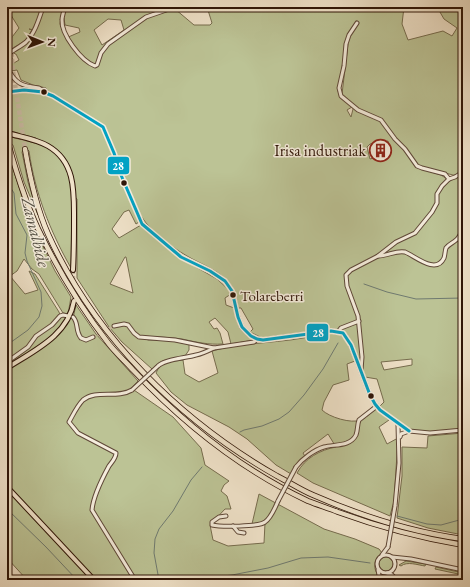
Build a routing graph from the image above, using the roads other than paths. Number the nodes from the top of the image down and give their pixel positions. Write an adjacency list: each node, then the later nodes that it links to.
1 (44, 7): 5 (street)
2 (65, 7): 3 (street)
3 (175, 7)
4 (357, 23): 13 (street)
5 (7, 55)
6 (7, 67): 8 (street)
7 (7, 92): 8 (street)
8 (43, 92): 24 (street)
9 (7, 133): 16 (main road)
10 (8, 143): 40 (highway)
11 (25, 149): 39 (highway)
12 (463, 172): 13 (street)
13 (449, 179): 15 (street)
14 (463, 229): 15 (street)
15 (378, 256): 20 (street)
16 (73, 270)
17 (74, 301): 27 (main road)
18 (68, 316): 26 (street)
19 (73, 317): 23 (street)
20 (359, 321): 22 (street); 28 (street)
21 (114, 326): 25 (street)
22 (338, 332): 24 (street); 28 (street)
23 (93, 337)
24 (257, 339): 25 (street)
25 (214, 348): 51 (street, bridge)
26 (7, 362)
27 (7, 368)
28 (361, 371): 29 (street)
29 (377, 406): 30 (street); 37 (street, bridge)
30 (399, 424): 32 (street); 33 (street); 34 (street)
31 (463, 430): 32 (street)
32 (409, 431): 33 (street)
33 (401, 434): 34 (street)
34 (399, 438): 41 (street, bridge)
35 (7, 487): 50 (main road)
36 (226, 516): 37 (street)
37 (233, 526): 38 (street)
38 (244, 533)
39 (463, 539)
40 (463, 545)
41 (388, 547): 42 (street); 43 (street)
42 (382, 556): 43 (street); 46 (street)
43 (392, 557): 44 (street); 45 (street)
44 (405, 559): 45 (street); 47 (street)
45 (394, 568): 48 (street); 49 (street)
46 (378, 569): 48 (street); 52 (street)
47 (463, 570)
48 (387, 574): 49 (street); 52 (street)
49 (397, 579)
50 (94, 580)
51 (135, 580)
52 (380, 580)

